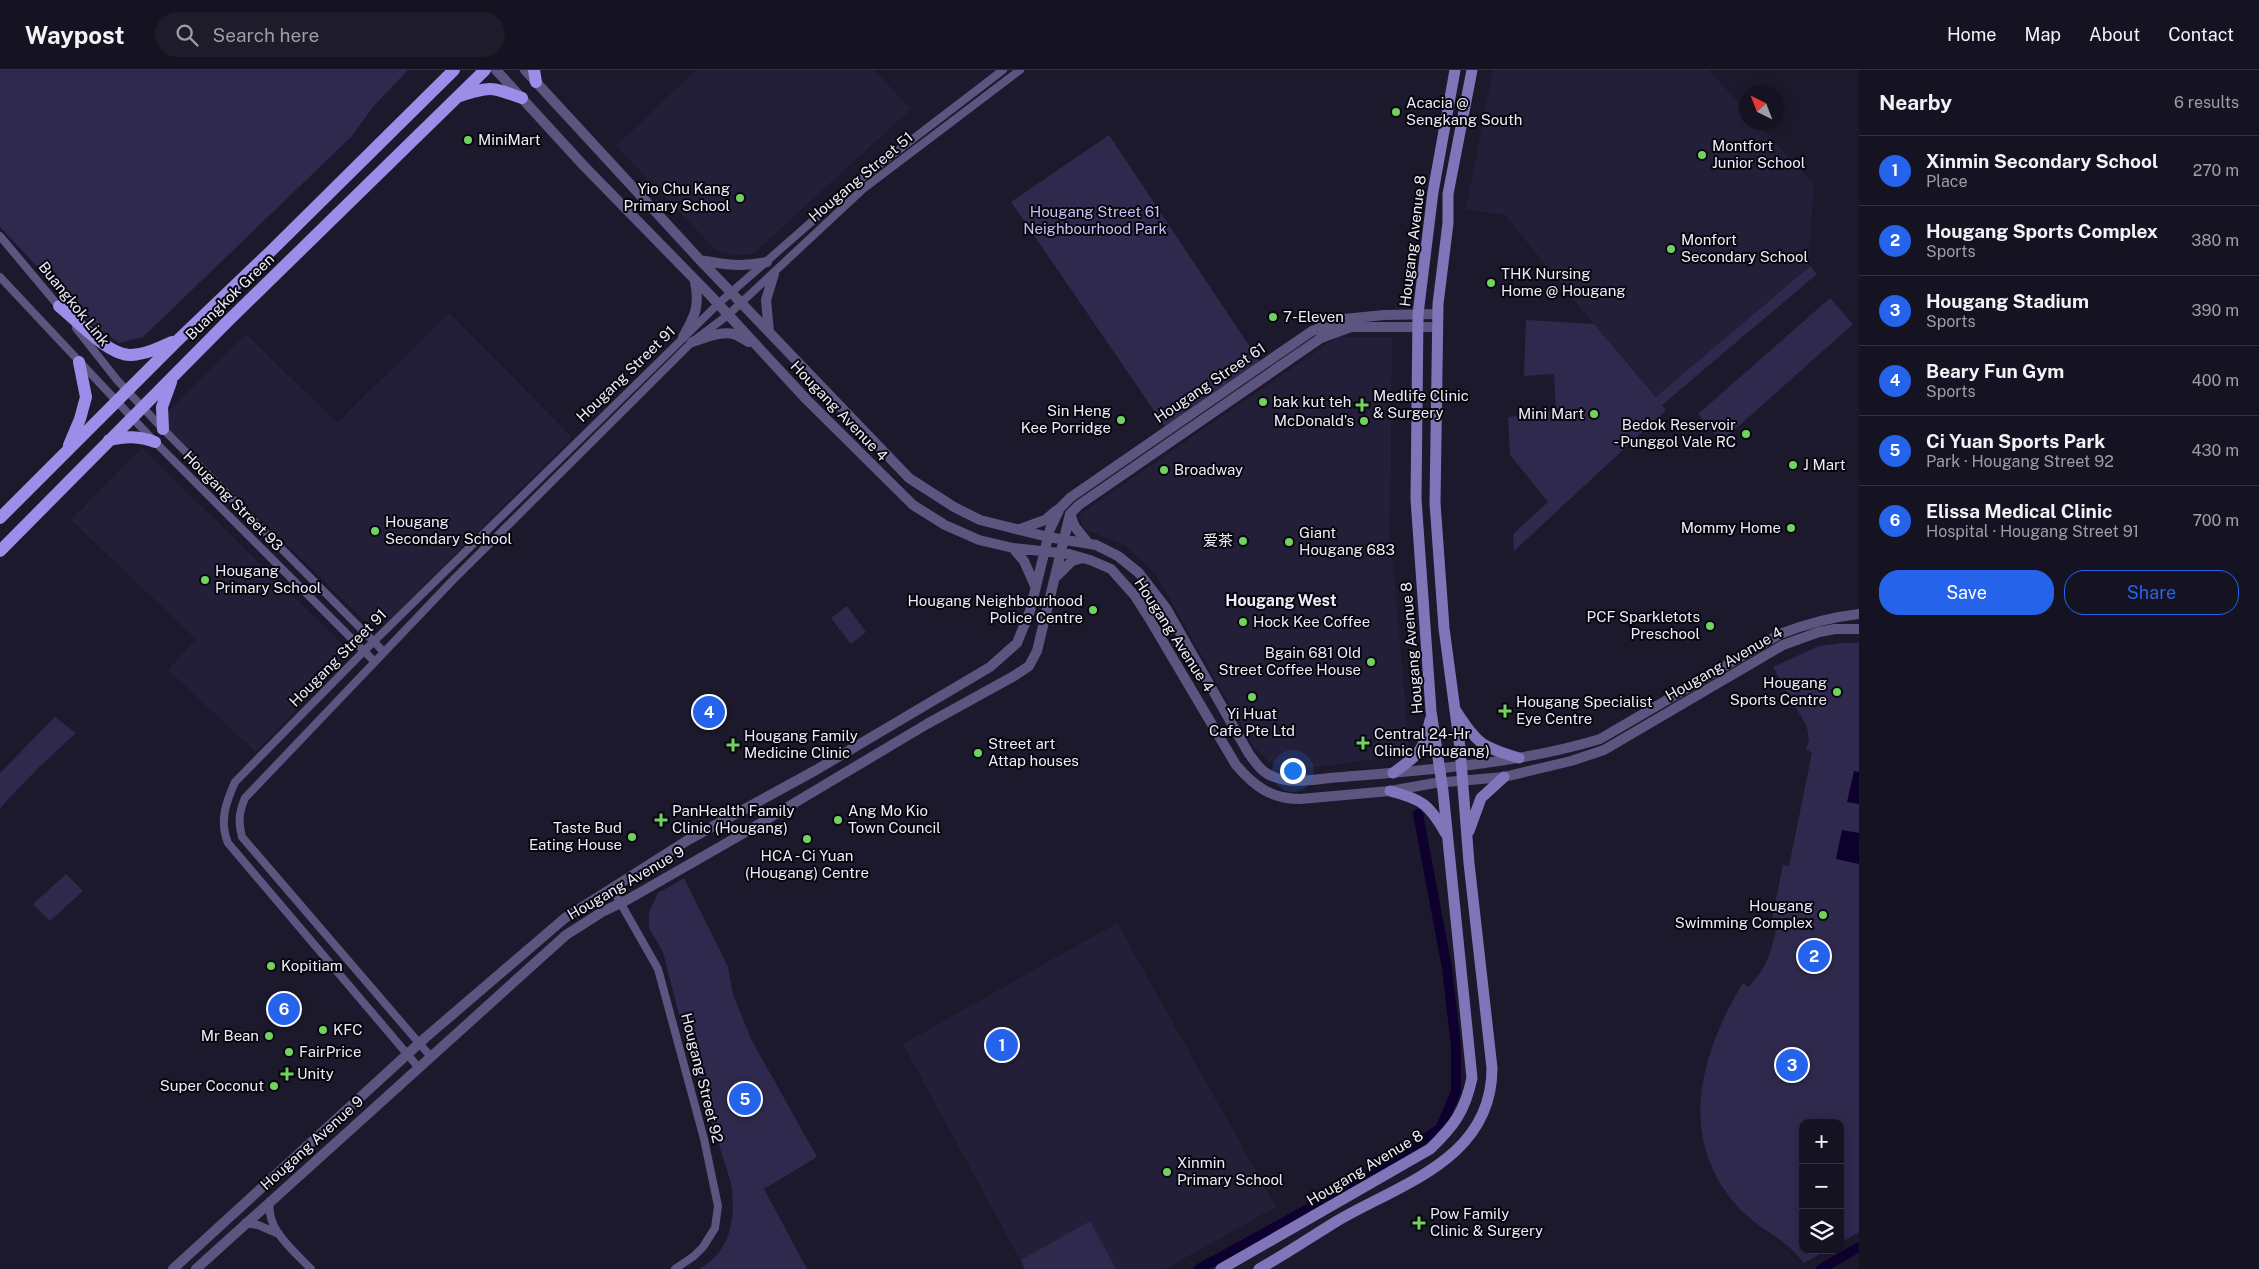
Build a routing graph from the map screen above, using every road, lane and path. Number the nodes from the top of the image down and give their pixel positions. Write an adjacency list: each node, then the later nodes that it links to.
1 (444, 70): 11 (main road)
2 (454, 70): 11 (main road, Buangkok Green)
3 (485, 70): 12 (main road, Buangkok Green)
4 (496, 70): 13 (street, Hougang Avenue 4)
5 (525, 70): 10 (street, Hougang Avenue 4)
6 (1003, 70): 16 (street, Hougang Street 51)
7 (1020, 70): 17 (street, Hougang Street 51)
8 (1455, 70): 24 (main road, Hougang Avenue 8)
9 (1472, 70): 25 (main road, Hougang Avenue 8)
10 (535, 76): 15 (street, Hougang Avenue 4)
11 (430, 94): 31 (main road, Buangkok Green)
12 (458, 96): 13 (main road); 34 (main road, Buangkok Green)
13 (522, 98): 19 (street, Hougang Avenue 4)
14 (0, 236): 23 (street, Buangkok Link)
15 (700, 260): 16 (street); 20 (street, Hougang Avenue 4)
16 (767, 262): 20 (street, Hougang Street 51)
17 (774, 274): 21 (street, Hougang Street 51); 29 (street)
18 (0, 277): 33 (street)
19 (695, 281): 22 (street, Hougang Avenue 4); 30 (street)
20 (732, 292): 21 (street, Hougang Avenue 4); 22 (street, Hougang Street 51)
21 (742, 302): 26 (street, Hougang Street 51); 29 (street, Hougang Avenue 4)
22 (718, 304): 26 (street, Hougang Avenue 4); 30 (street, Hougang Street 91)
23 (59, 306): 31 (main road); 35 (street, Buangkok Link)
24 (1418, 314): 25 (street, Hougang Street 61); 27 (main road, Hougang Avenue 8); 43 (street, Hougang Street 61)
25 (1437, 314): 28 (main road, Hougang Avenue 8)
26 (728, 315): 30 (street, Hougang Street 91); 32 (street, Hougang Avenue 4)
27 (1418, 327): 28 (street, Hougang Street 61); 44 (street, Hougang Street 61); 67 (main road, Hougang Avenue 8)
28 (1437, 327): 66 (main road, Hougang Avenue 8)
29 (769, 332): 46 (street, Hougang Avenue 4)
30 (688, 340): 32 (street); 59 (street, Hougang Street 91); 61 (street, Hougang Street 91)
31 (177, 341): 35 (main road, Buangkok Green)
32 (755, 344): 50 (street, Hougang Avenue 4)
33 (79, 362): 36 (street); 42 (main road)
34 (174, 375): 37 (main road, Buangkok Green); 39 (main road)
35 (127, 390): 36 (main road, Buangkok Green); 37 (street, Hougang Street 93)
36 (116, 401): 38 (street, Hougang Street 93); 42 (main road, Buangkok Green)
37 (142, 407): 38 (main road, Buangkok Green); 39 (street, Hougang Street 93)
38 (132, 417): 40 (main road, Buangkok Green); 41 (street, Hougang Street 93)
39 (163, 429): 59 (street, Hougang Street 93)
40 (109, 440): 41 (main road); 51 (main road, Buangkok Green)
41 (155, 442): 60 (street, Hougang Street 93)
42 (66, 452): 45 (main road, Buangkok Green)
43 (1060, 508): 46 (street); 47 (street, Hougang Street 61)
44 (1070, 514): 48 (street); 49 (street)
45 (0, 518)
46 (1017, 530): 47 (street, Hougang Avenue 4)
47 (1048, 537): 48 (street, Hougang Avenue 4); 52 (street, Hougang Street 61)
48 (1064, 539): 49 (street, Hougang Avenue 4); 53 (street)
49 (1088, 543): 72 (street, Hougang Avenue 4)
50 (1013, 548): 52 (street, Hougang Avenue 4); 56 (street)
51 (0, 551)
52 (1043, 552): 53 (street, Hougang Avenue 4); 56 (street, Hougang Avenue 9)
53 (1060, 553): 54 (street, Hougang Avenue 4); 55 (street, Hougang Avenue 9)
54 (1083, 558): 55 (street); 76 (street, Hougang Avenue 4)
55 (1054, 579): 80 (street, Hougang Avenue 9)
56 (1035, 586): 79 (street, Hougang Avenue 9)
57 (1859, 614): 63 (street, Hougang Avenue 4)
58 (1859, 629): 64 (street, Hougang Avenue 4)
59 (373, 642): 60 (street, Hougang Street 91); 61 (street, Hougang Street 93)
60 (364, 651): 62 (street, Hougang Street 93); 65 (street, Hougang Street 91)
61 (383, 652): 62 (street, Hougang Street 91)
62 (374, 662): 68 (street, Hougang Street 91)
63 (1698, 682): 64 (street); 69 (street, Hougang Avenue 4)
64 (1704, 692): 73 (street, Hougang Avenue 4)
65 (314, 701): 68 (street); 82 (street, Hougang Street 91)
66 (1454, 708): 69 (main road); 70 (main road, Hougang Avenue 8)
67 (1431, 711): 71 (main road, Hougang Avenue 8); 72 (main road)
68 (325, 712): 81 (street, Hougang Street 91)
69 (1519, 758): 70 (street, Hougang Avenue 4)
70 (1461, 765): 71 (street, Hougang Avenue 4); 74 (main road, Hougang Avenue 8)
71 (1440, 768): 72 (street, Hougang Avenue 4); 75 (main road, Hougang Avenue 8)
72 (1393, 773)
73 (1504, 777): 74 (street, Hougang Avenue 4); 77 (main road)
74 (1462, 781): 75 (street, Hougang Avenue 4); 77 (main road, Hougang Avenue 8)
75 (1442, 782): 76 (street, Hougang Avenue 4); 78 (main road, Hougang Avenue 8)
76 (1390, 791): 78 (main road)
77 (1467, 835): 94 (main road, Hougang Avenue 8)
78 (1448, 838): 88 (main road, Hougang Avenue 8)
79 (612, 888): 80 (street, Hougang Street 92); 81 (street, Hougang Avenue 9)
80 (621, 903): 83 (street, Hougang Avenue 9); 92 (street, Hougang Street 92)
81 (419, 1044): 82 (street, Hougang Avenue 9); 83 (street, Hougang Street 91)
82 (407, 1054): 84 (street, Hougang Street 91); 89 (street, Hougang Avenue 9)
83 (431, 1057): 84 (street, Hougang Avenue 9)
84 (419, 1068): 85 (street, Hougang Avenue 9)
85 (270, 1201): 86 (street, Hougang Avenue 9); 87 (street)
86 (245, 1223): 87 (street); 90 (street, Hougang Avenue 9)
87 (279, 1234): 91 (street)
88 (1242, 1264): 93 (main road, Hougang Avenue 8)
89 (173, 1269)
90 (196, 1269)
91 (311, 1269)
92 (675, 1269)
93 (1221, 1269)
94 (1259, 1269)

